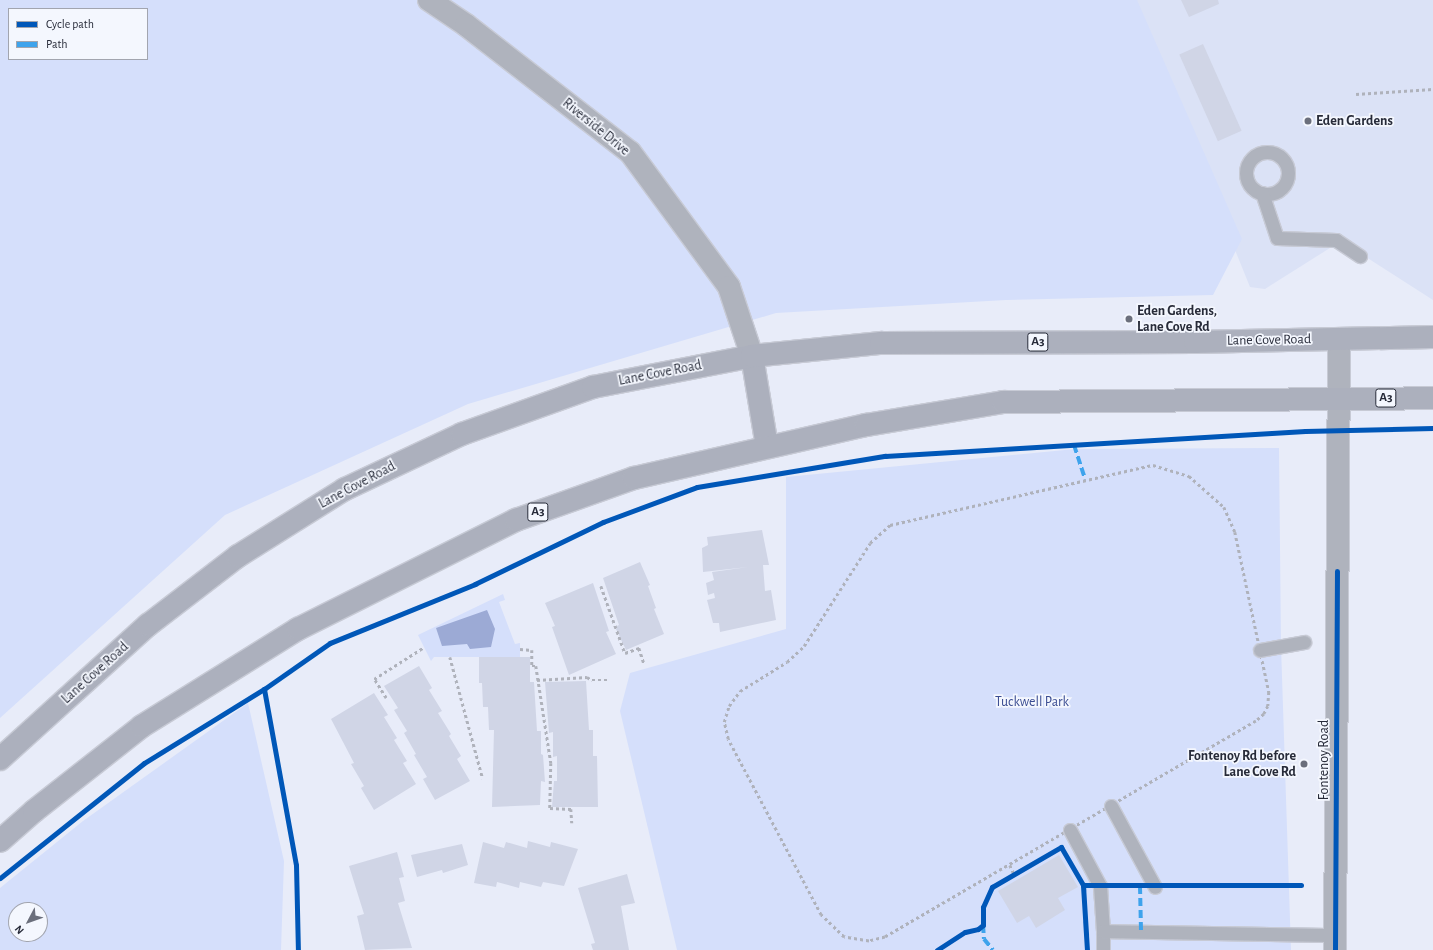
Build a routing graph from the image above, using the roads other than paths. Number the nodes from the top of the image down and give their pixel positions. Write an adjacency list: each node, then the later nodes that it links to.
1 (429, 0): 6 (street, Riverside Drive)
2 (1262, 193): 3 (lane)
3 (1360, 256)
4 (1433, 337): 5 (highway, Lane Cove Road / A3)
5 (1338, 339): 6 (highway, Lane Cove Road / A3); 7 (street, Fontenoy Road)
6 (752, 356): 9 (highway); 12 (highway, Lane Cove Road / A3)
7 (1338, 398): 8 (highway, A3); 9 (highway, A3); 18 (street, Fontenoy Road)
8 (1433, 398)
9 (767, 447): 15 (highway, A3)
10 (1304, 642): 11 (lane)
11 (1260, 650)
12 (0, 759)
13 (1111, 806): 16 (lane)
14 (1070, 830): 17 (lane)
15 (0, 841)
16 (1155, 887)
17 (1103, 931): 18 (lane); 19 (lane)
18 (1335, 943)
19 (1103, 950)

